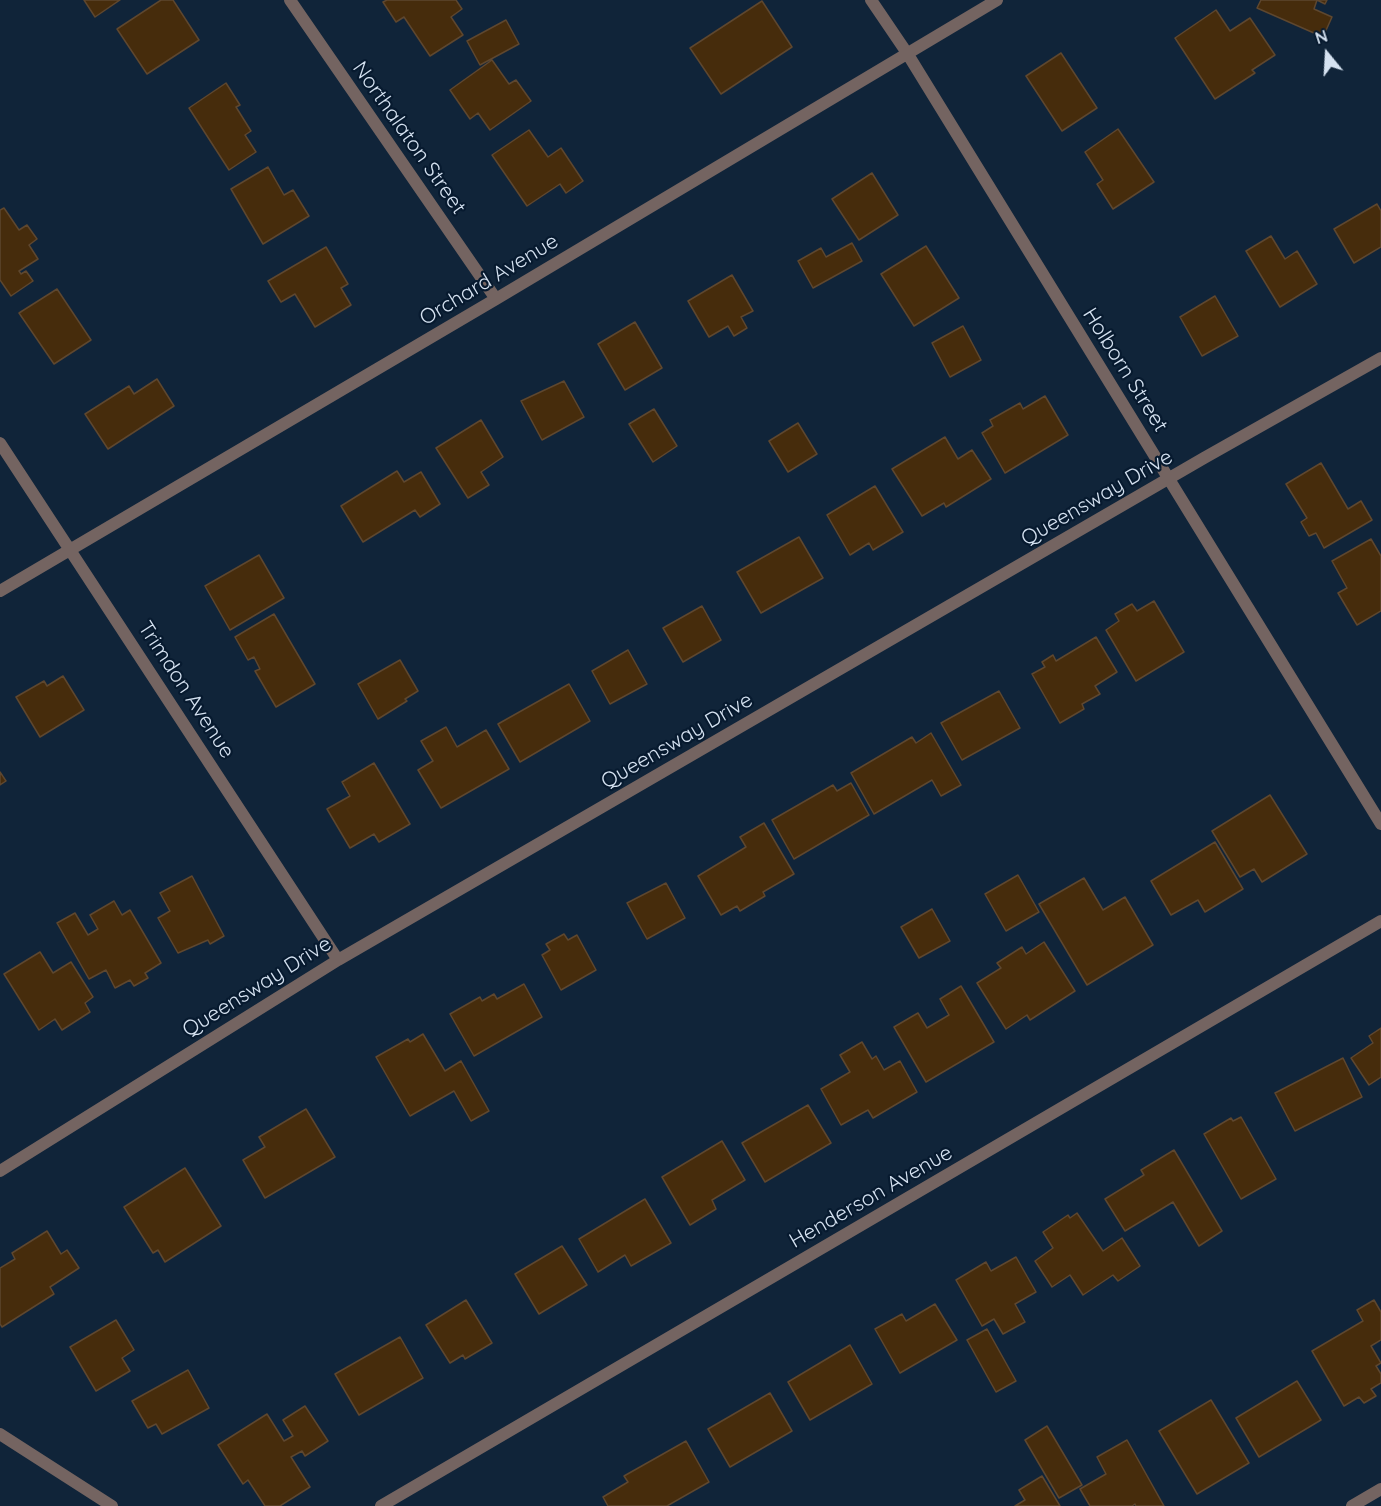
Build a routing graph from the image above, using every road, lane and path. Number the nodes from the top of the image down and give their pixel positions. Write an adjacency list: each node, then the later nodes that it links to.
1 (290, 0): 5 (street, Northalaton Street)
2 (871, 0): 4 (street, Holborn Street)
3 (997, 0): 4 (street, Orchard Avenue)
4 (907, 52): 5 (street, Orchard Avenue); 8 (street, Holborn Street)
5 (496, 299): 9 (street, Orchard Avenue)
6 (1381, 358): 8 (street, Queensway Drive)
7 (0, 443): 9 (street, Trimdon Avenue)
8 (1168, 479): 11 (street, Holborn Street); 13 (street, Queensway Drive)
9 (71, 550): 10 (street, Orchard Avenue); 13 (street, Trimdon Avenue)
10 (0, 591)
11 (1381, 824)
12 (1381, 921): 18 (street, Henderson Avenue)
13 (338, 960): 14 (street, Queensway Drive)
14 (0, 1171)
15 (0, 1434): 17 (street)
16 (1381, 1489): 19 (street)
17 (112, 1506)
18 (381, 1506)
19 (1352, 1506)

